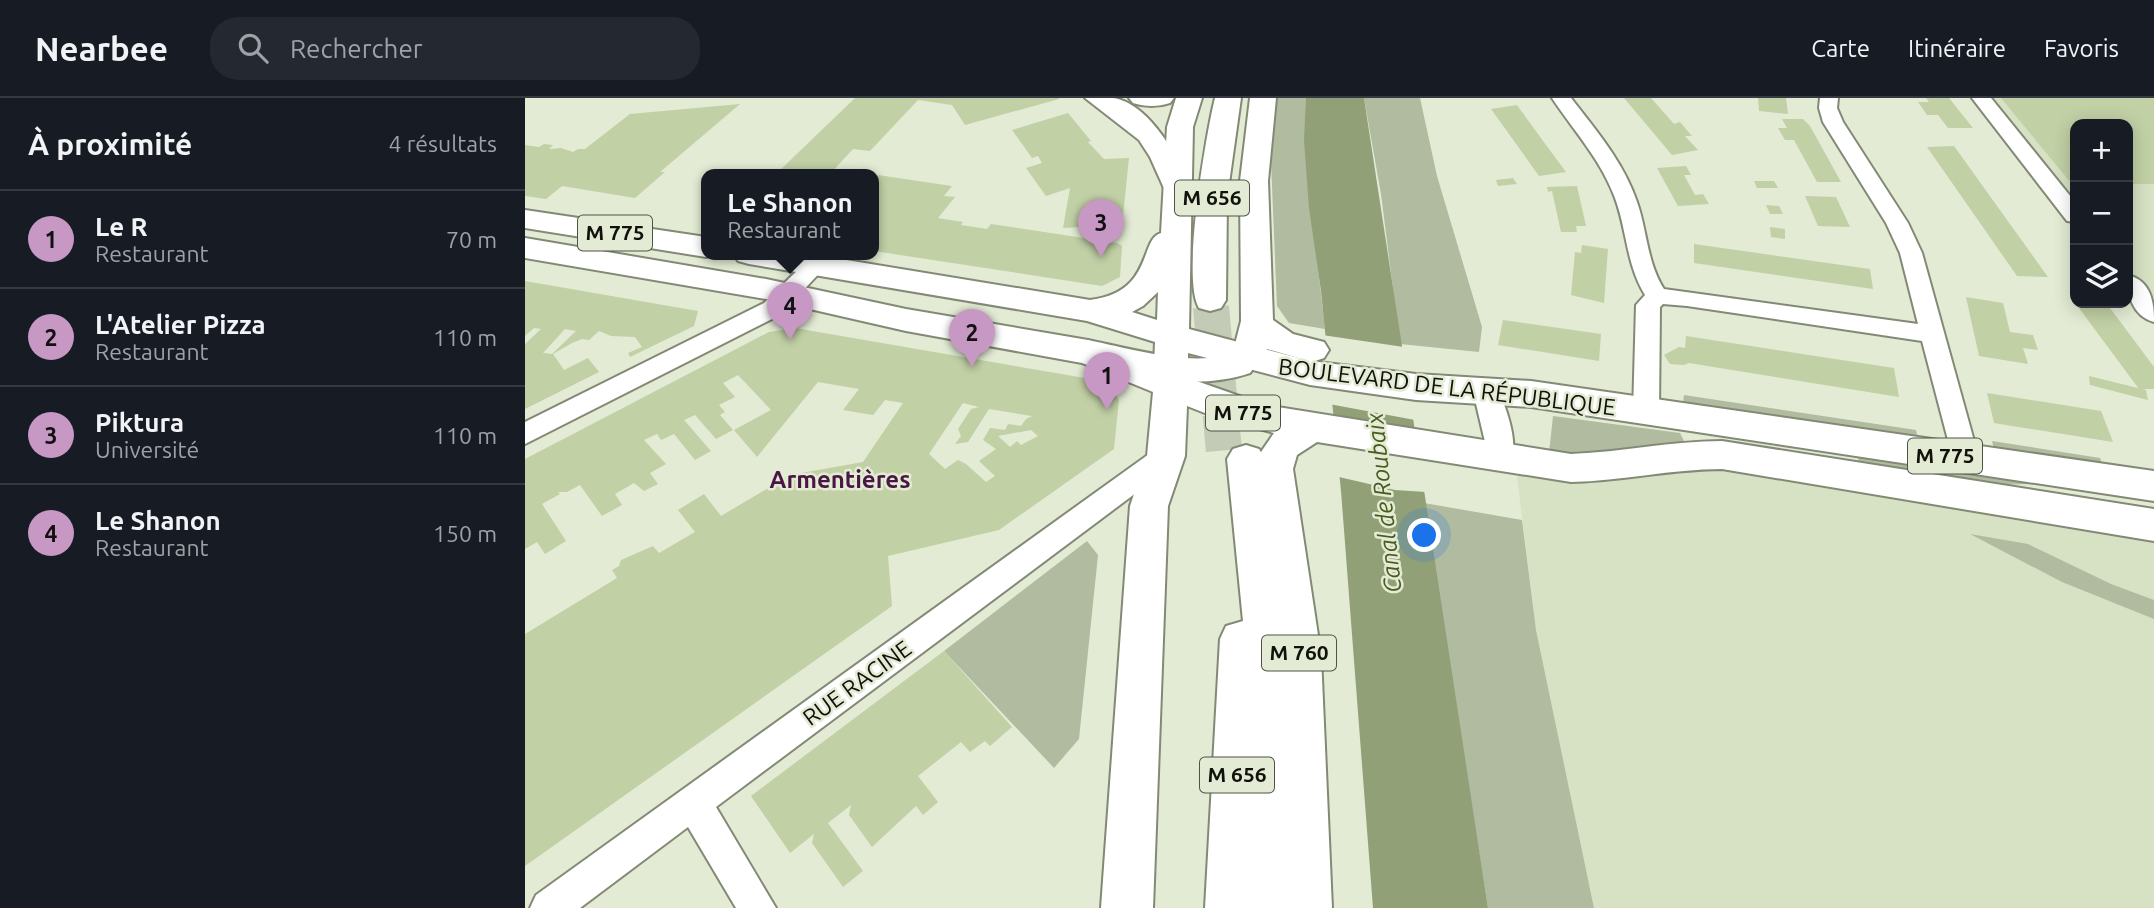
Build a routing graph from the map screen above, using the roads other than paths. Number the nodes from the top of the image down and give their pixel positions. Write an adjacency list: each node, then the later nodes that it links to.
1 (1098, 98): 11 (main road)
2 (1142, 98): 3 (main road)
3 (1161, 98)
4 (1189, 98): 11 (main road)
5 (1228, 98): 6 (main road, M 656)
6 (1241, 98)
7 (1263, 98): 23 (main road)
8 (1561, 98): 20 (street)
9 (1829, 98): 24 (street)
10 (1981, 98): 12 (street)
11 (1176, 197): 21 (main road, M 775); 26 (main road)
12 (2070, 210)
13 (525, 219): 14 (main road, M 775)
14 (701, 246)
15 (525, 248): 19 (main road, M 775)
16 (786, 260): 17 (main road, M 775)
17 (816, 265): 19 (street); 21 (main road, M 775)
18 (2133, 288): 22 (street)
19 (790, 294): 26 (main road, M 775); 34 (street)
20 (1657, 296): 24 (street); 32 (street)
21 (1090, 311): 26 (main road, M 775)
22 (2154, 314)
23 (1257, 321): 25 (main road); 27 (main road)
24 (1935, 335): 37 (street)
25 (1245, 358): 26 (main road); 27 (main road, BOULEVARD DE LA RÉPUBLIQUE / M 775)
26 (1171, 361): 31 (main road, M 775); 35 (main road)
27 (1310, 369): 28 (main road, M 775); 31 (main road)
28 (1445, 382): 29 (main road, BOULEVARD DE LA RÉPUBLIQUE / M 775); 30 (main road, M 775)
29 (1486, 391): 30 (main road, BOULEVARD DE LA RÉPUBLIQUE / M 775); 36 (street)
30 (1531, 394): 32 (main road, BOULEVARD DE LA RÉPUBLIQUE / M 775)
31 (1228, 408): 33 (main road, M 775); 35 (main road)
32 (1646, 412): 37 (main road, BOULEVARD DE LA RÉPUBLIQUE / M 775)
33 (1321, 427): 36 (main road, M 775); 46 (main road, M 760)
34 (525, 434)
35 (1166, 456): 40 (street, RUE RACINE); 43 (main road)
36 (1500, 456): 39 (main road, M 775)
37 (1966, 458): 38 (main road, M 775)
38 (2154, 486)
39 (2154, 525)
40 (693, 802): 41 (street, RUE RACINE); 42 (street)
41 (549, 908)
42 (757, 908)
43 (1127, 908)
44 (1231, 908): 45 (main road, M 656)
45 (1268, 908)
46 (1306, 908)

